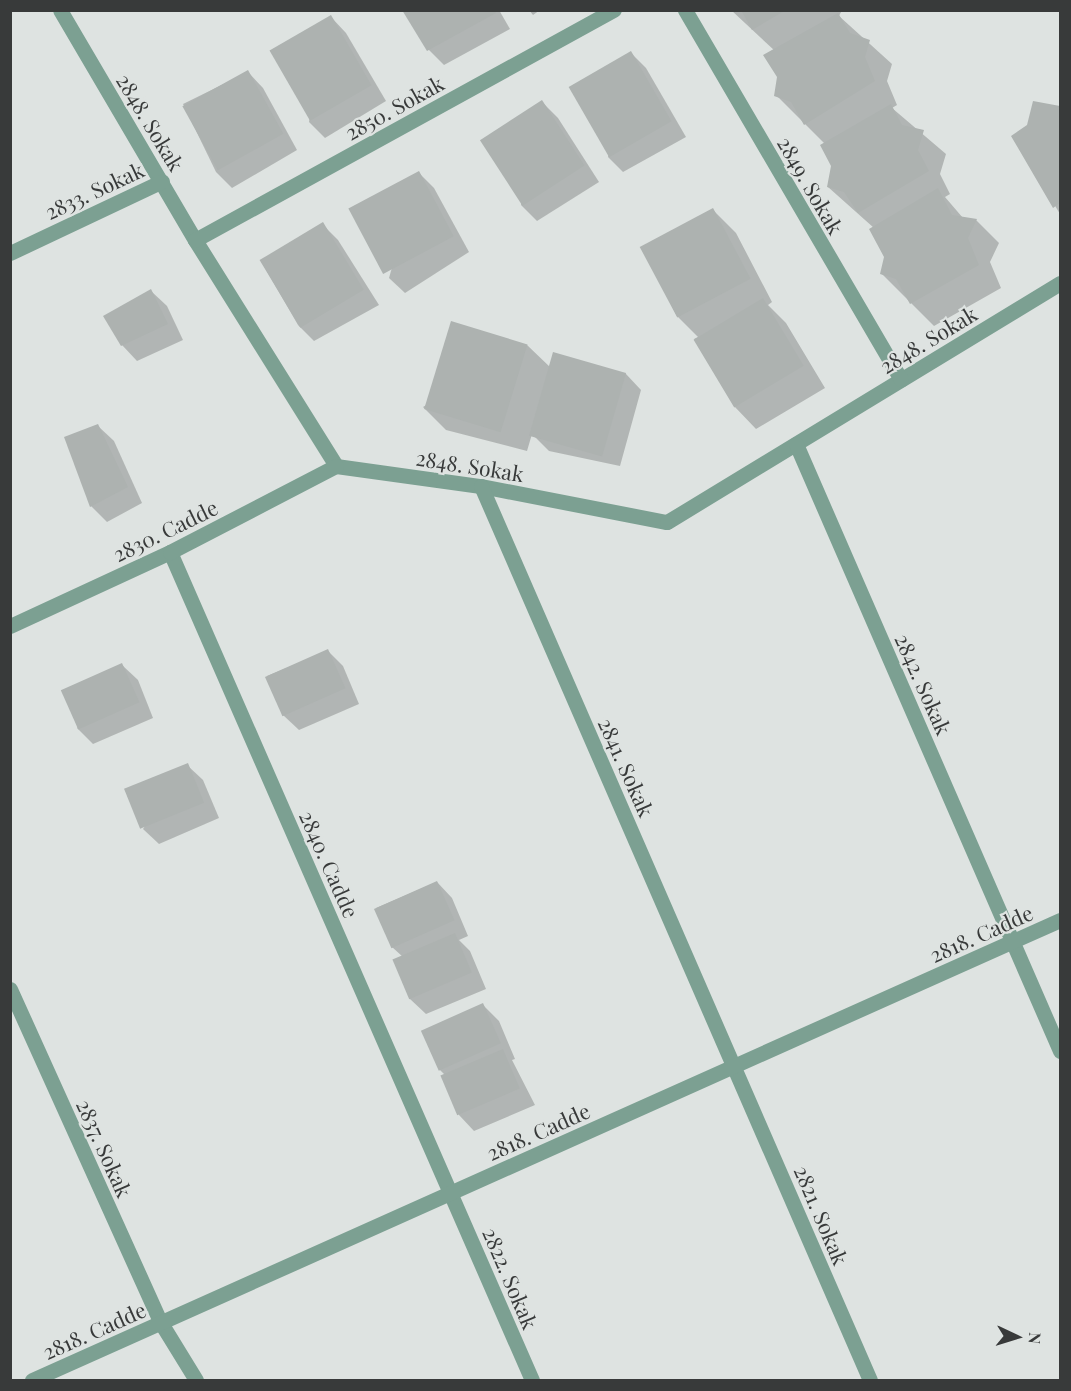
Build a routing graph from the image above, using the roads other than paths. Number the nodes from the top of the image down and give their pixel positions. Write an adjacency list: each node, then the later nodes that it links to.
1 (60, 10): 4 (street, 2848. Sokak)
2 (614, 10): 5 (street, 2850. Sokak)
3 (685, 10): 8 (street, 2849. Sokak)
4 (162, 181): 5 (street, 2848. Sokak); 6 (street, 2833. Sokak)
5 (195, 240): 10 (street, 2848. Sokak)
6 (10, 253)
7 (1058, 290): 8 (street, 2848. Sokak)
8 (901, 380): 9 (street, 2848. Sokak)
9 (796, 444): 11 (street, 2848. Sokak); 15 (street, 2842. Sokak)
10 (336, 466): 11 (street, 2848. Sokak); 12 (street, 2830. Cadde)
11 (481, 486): 18 (street, 2841. Sokak)
12 (170, 552): 13 (street, 2830. Cadde); 19 (street, 2840. Cadde)
13 (10, 626)
14 (1060, 920): 15 (street, 2818. Cadde)
15 (1014, 941): 17 (street, 2842. Sokak); 18 (street, 2818. Cadde)
16 (13, 999): 20 (street, 2837. Sokak)
17 (1060, 1051)
18 (736, 1066): 19 (street, 2818. Cadde); 24 (street, 2821. Sokak)
19 (452, 1193): 20 (street, 2818. Cadde); 23 (street, 2822. Sokak)
20 (161, 1323): 21 (street, 2818. Cadde); 22 (street, 2837. Sokak)
21 (32, 1380)
22 (196, 1380)
23 (532, 1380)
24 (870, 1380)

